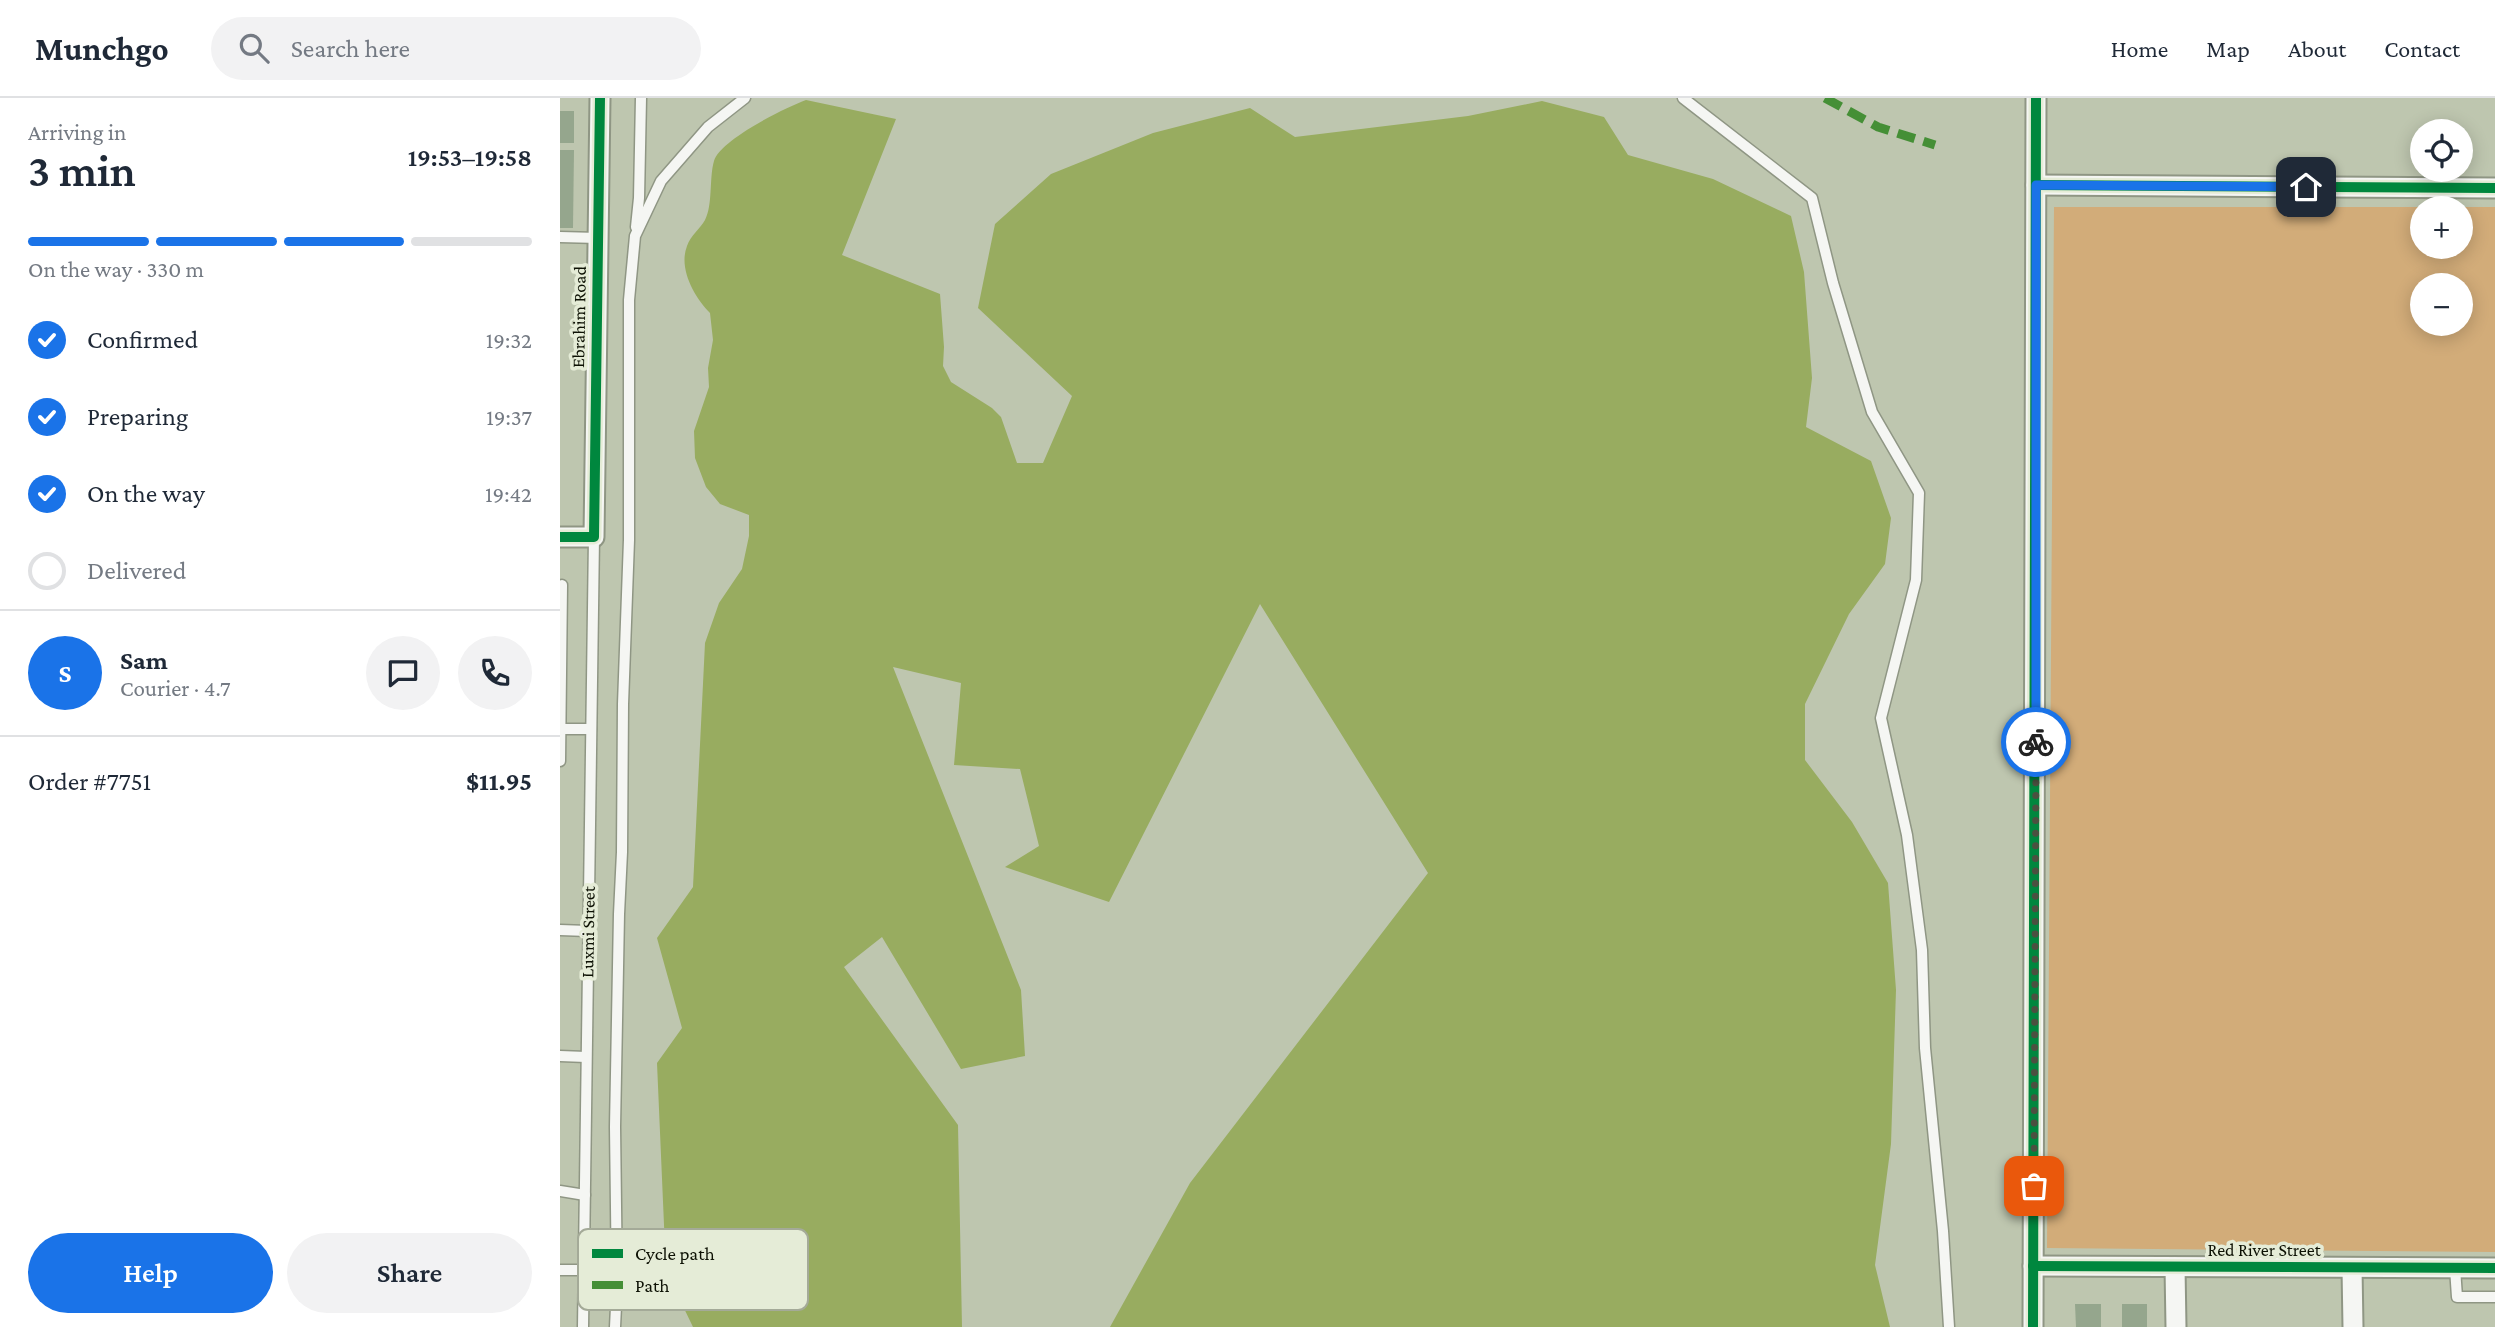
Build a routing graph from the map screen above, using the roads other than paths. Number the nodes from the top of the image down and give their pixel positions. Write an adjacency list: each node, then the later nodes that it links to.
1 (600, 98): 10 (street, Ebrahim Road)
2 (641, 98): 8 (lane)
3 (745, 98): 8 (lane)
4 (1683, 98): 33 (lane)
5 (2036, 98): 6 (street)
6 (2036, 185): 7 (street); 25 (street)
7 (2495, 188)
8 (635, 236): 24 (lane)
9 (560, 237): 10 (lane)
10 (598, 238): 12 (street, Ebrahim Road)
11 (560, 537): 12 (street)
12 (594, 537): 15 (lane, Luxmi Street)
13 (562, 585): 14 (lane)
14 (560, 729): 15 (lane); 16 (lane)
15 (591, 729): 18 (lane, Luxmi Street)
16 (560, 761)
17 (560, 930): 18 (lane)
18 (587, 931): 20 (lane, Luxmi Street)
19 (560, 1056): 20 (lane)
20 (586, 1057): 22 (lane, Luxmi Street)
21 (560, 1191): 22 (lane)
22 (585, 1195): 23 (lane, Luxmi Street)
23 (585, 1229)
24 (616, 1229)
25 (2033, 1266): 26 (street, Red River Street); 34 (street)
26 (2175, 1267): 27 (street, Red River Street); 35 (street)
27 (2352, 1268): 28 (street, Red River Street); 36 (street)
28 (2455, 1268): 29 (street, Red River Street); 32 (lane)
29 (2495, 1268)
30 (560, 1270): 31 (lane)
31 (578, 1270)
32 (2495, 1297)
33 (1949, 1327)
34 (2033, 1327)
35 (2176, 1327)
36 (2353, 1327)

